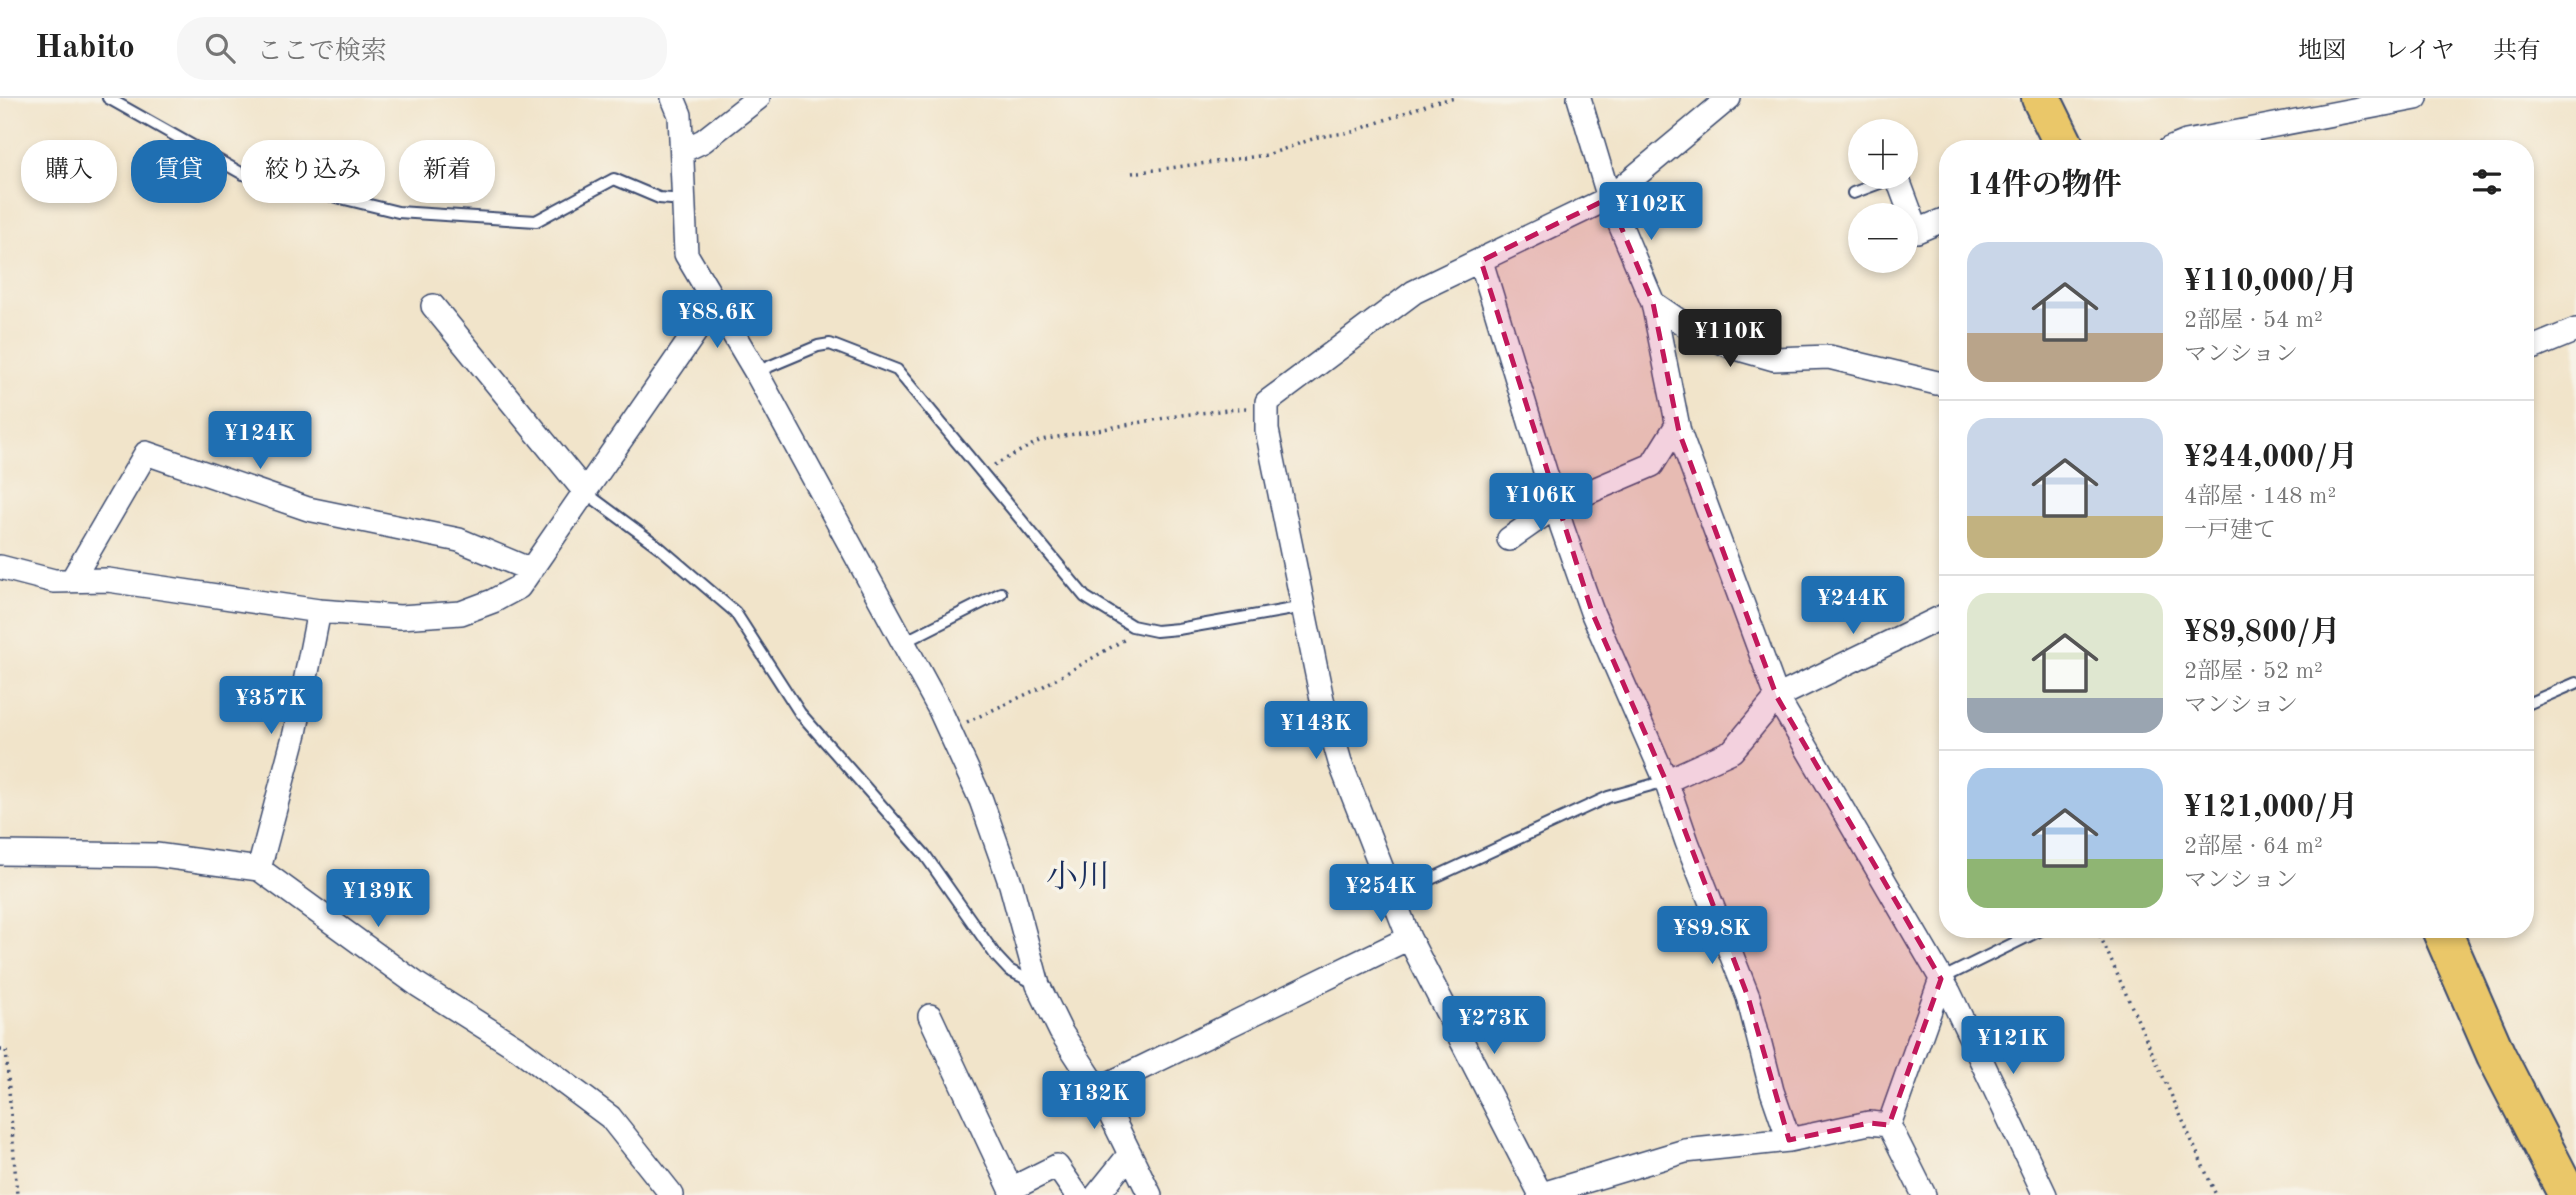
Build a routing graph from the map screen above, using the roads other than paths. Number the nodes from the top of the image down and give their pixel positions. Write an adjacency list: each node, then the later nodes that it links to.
1 (107, 98): 16 (lane)
2 (673, 98): 11 (street)
3 (758, 98): 11 (street)
4 (1579, 98): 15 (street)
5 (1729, 98): 15 (street)
6 (2041, 98): 9 (highway)
7 (2416, 98): 8 (street)
8 (2341, 105): 10 (street)
9 (2062, 140)
10 (2194, 140)
11 (682, 151): 16 (street)
12 (1864, 189): 14 (lane)
13 (1901, 189): 17 (street)
14 (1853, 193)
15 (1609, 198): 18 (street); 19 (street)
16 (682, 200): 20 (street)
17 (1939, 222)
18 (1481, 261): 28 (street); 34 (street)
19 (1653, 303): 25 (street); 26 (street)
20 (714, 305): 24 (street); 27 (street)
21 (433, 306): 27 (street)
22 (2576, 330): 23 (street)
23 (2534, 347)
24 (756, 372): 34 (lane); 37 (street)
25 (1939, 381)
26 (1677, 425): 28 (street); 39 (street)
27 (586, 493): 31 (street); 49 (lane)
28 (1556, 506): 29 (street); 41 (street)
29 (1509, 539)
30 (0, 567): 32 (street)
31 (531, 570): 32 (street); 35 (street)
32 (72, 580): 35 (street)
33 (1001, 593): 37 (lane)
34 (1304, 607): 44 (street)
35 (319, 611): 43 (street)
36 (1939, 618): 39 (street)
37 (902, 643): 49 (street)
38 (2576, 683): 40 (lane)
39 (1777, 697): 41 (street); 48 (street)
40 (2534, 701)
41 (1666, 781): 44 (lane); 53 (street)
42 (0, 853): 43 (street)
43 (259, 869): 55 (street)
44 (1394, 896): 45 (street)
45 (1409, 938): 51 (street); 59 (street)
46 (2025, 938): 48 (lane)
47 (2445, 938): 62 (highway)
48 (1941, 979): 52 (street); 61 (street)
49 (1038, 985): 51 (street)
50 (930, 1016): 56 (street)
51 (1098, 1089): 54 (street)
52 (1889, 1125): 53 (street); 60 (street)
53 (1789, 1140): 59 (street)
54 (1130, 1154): 57 (street); 58 (street)
55 (672, 1195)
56 (1077, 1195)
57 (1097, 1195)
58 (1150, 1195)
59 (1540, 1195)
60 (1923, 1195)
61 (2045, 1195)
62 (2568, 1195)

